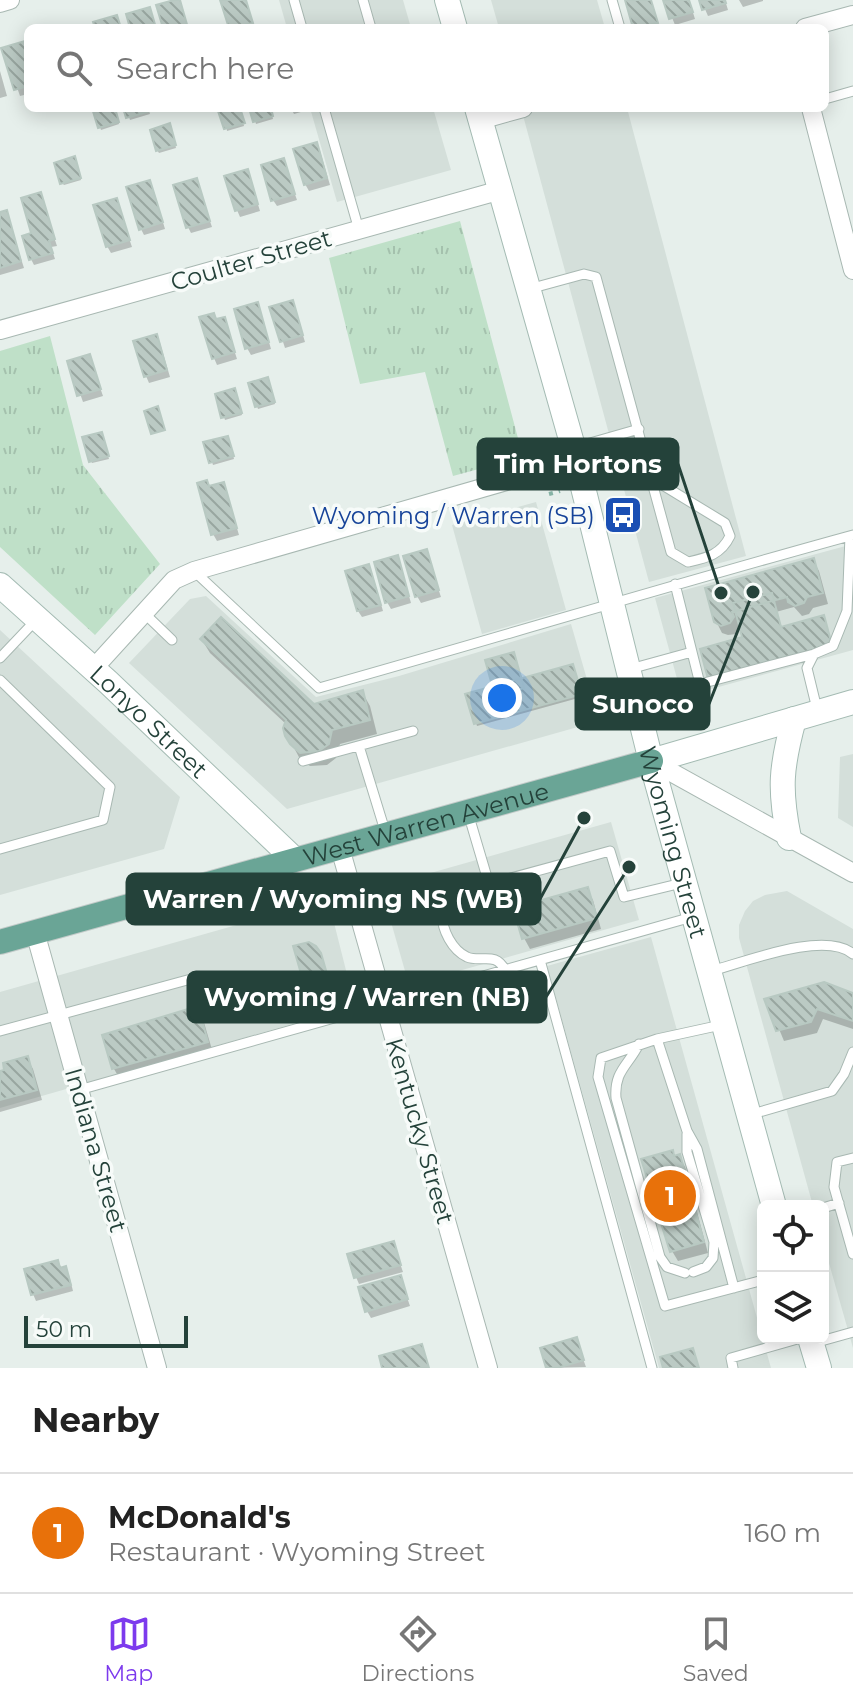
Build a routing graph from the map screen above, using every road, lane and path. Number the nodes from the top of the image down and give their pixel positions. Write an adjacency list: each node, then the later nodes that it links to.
1 (10, 0): 6 (street)
2 (294, 0): 8 (lane)
3 (363, 0): 9 (lane)
4 (447, 0): 10 (street)
5 (612, 0): 11 (lane)
6 (0, 3)
7 (853, 15): 12 (street)
8 (301, 24)
9 (370, 24)
10 (454, 24)
11 (619, 24)
12 (820, 24)
13 (853, 91): 14 (lane)
14 (829, 98)
15 (325, 112): 19 (lane)
16 (812, 112): 20 (street)
17 (479, 114): 18 (street, Wyoming Street)
18 (501, 190): 19 (street, Coulter Street); 21 (street, Wyoming Street)
19 (359, 230): 22 (street, Coulter Street)
20 (853, 270)
21 (529, 289): 23 (lane); 24 (street, Wyoming Street)
22 (0, 330)
23 (639, 429): 24 (lane); 25 (lane)
24 (574, 454): 27 (street); 30 (street, Wyoming Street)
25 (651, 478): 25 (lane)
26 (851, 536): 28 (lane); 35 (lane)
27 (194, 571): 30 (lane); 31 (street)
28 (675, 584): 30 (lane); 34 (lane)
29 (0, 585): 32 (street, Lonyo Street)
30 (611, 602): 38 (street, Wyoming Street)
31 (144, 613): 33 (lane); 37 (street)
32 (37, 619): 36 (lane); 37 (street, Lonyo Street)
33 (172, 640)
34 (692, 652): 35 (lane); 38 (lane)
35 (814, 654): 41 (lane)
36 (0, 658)
37 (93, 669): 51 (street, Lonyo Street)
38 (629, 670): 45 (street, Wyoming Street)
39 (0, 680): 50 (lane)
40 (853, 702): 41 (street, West Warren Avenue)
41 (806, 716): 45 (street, West Warren Avenue); 48 (street)
42 (413, 731): 43 (lane)
43 (359, 746): 44 (lane); 47 (lane)
44 (303, 761)
45 (651, 761): 46 (main road, West Warren Avenue); 48 (street); 53 (street, Wyoming Street)
46 (467, 812): 47 (main road, West Warren Avenue); 54 (lane)
47 (386, 835): 49 (main road, West Warren Avenue)
48 (789, 838): 52 (street)
49 (340, 848): 51 (main road, West Warren Avenue); 63 (street, Kentucky Street)
50 (0, 849)
51 (294, 859): 56 (main road, West Warren Avenue)
52 (853, 873)
53 (685, 882): 54 (lane); 55 (street, Wyoming Street)
54 (489, 884): 60 (lane)
55 (695, 917): 59 (lane); 61 (street, Wyoming Street)
56 (35, 932): 57 (main road, West Warren Avenue); 64 (street, Indiana Street)
57 (0, 942)
58 (853, 954): 61 (lane)
59 (540, 960): 60 (lane); 86 (lane)
60 (505, 970): 63 (lane)
61 (710, 971): 65 (street, Wyoming Street)
62 (191, 979): 64 (lane)
63 (384, 1004): 70 (lane); 85 (street, Kentucky Street)
64 (58, 1015): 66 (lane); 70 (street, Indiana Street)
65 (724, 1025): 67 (lane); 71 (street, Wyoming Street)
66 (0, 1031)
67 (657, 1039): 68 (lane); 72 (lane)
68 (639, 1044): 72 (lane); 79 (lane)
69 (853, 1052): 71 (lane)
70 (79, 1090): 84 (street, Indiana Street)
71 (749, 1115): 74 (street, Wyoming Street)
72 (687, 1132): 79 (lane)
73 (853, 1158): 75 (lane)
74 (772, 1200)
75 (839, 1203): 76 (lane); 77 (lane)
76 (829, 1206)
77 (853, 1254)
78 (757, 1282): 79 (lane)
79 (734, 1288)
80 (853, 1332): 81 (lane)
81 (829, 1336)
82 (791, 1344): 87 (lane)
83 (810, 1344): 88 (street)
84 (157, 1368)
85 (488, 1368)
86 (652, 1368)
87 (733, 1368)
88 (819, 1368)

